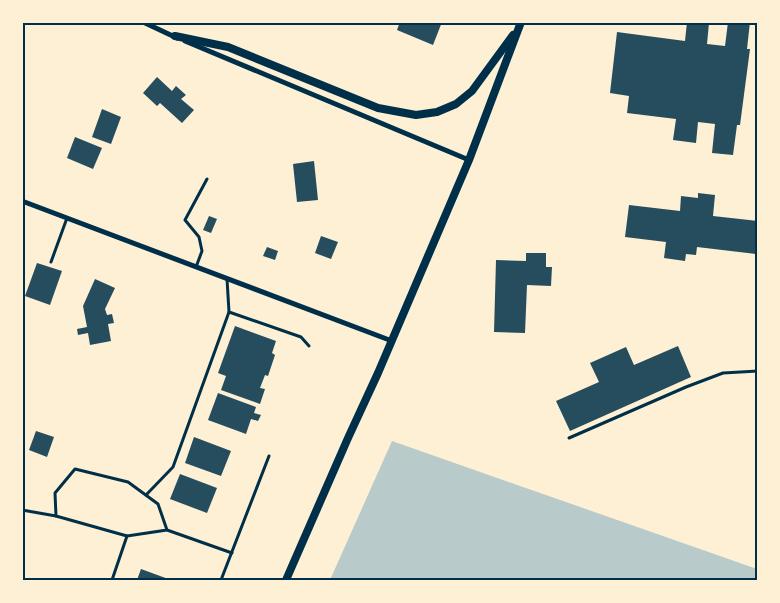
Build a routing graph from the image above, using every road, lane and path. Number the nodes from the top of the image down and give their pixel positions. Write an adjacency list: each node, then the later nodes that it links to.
1 (143, 22): 3 (street)
2 (520, 24): 3 (street); 4 (street)
3 (174, 36): 4 (street)
4 (469, 160): 12 (street)
5 (208, 179): 9 (lane)
6 (22, 201): 7 (street)
7 (67, 218): 8 (lane); 9 (street)
8 (51, 262)
9 (196, 267): 10 (street)
10 (227, 279): 11 (lane); 12 (street)
11 (228, 312): 13 (lane); 17 (lane)
12 (392, 341): 25 (street)
13 (309, 346)
14 (758, 371): 15 (lane)
15 (569, 438)
16 (269, 456): 22 (lane)
17 (146, 495): 19 (lane); 20 (lane)
18 (22, 510): 19 (lane)
19 (56, 516): 21 (lane)
20 (167, 530): 21 (lane); 22 (lane)
21 (127, 536): 23 (lane)
22 (232, 553): 24 (lane)
23 (112, 580)
24 (221, 580)
25 (286, 580)

